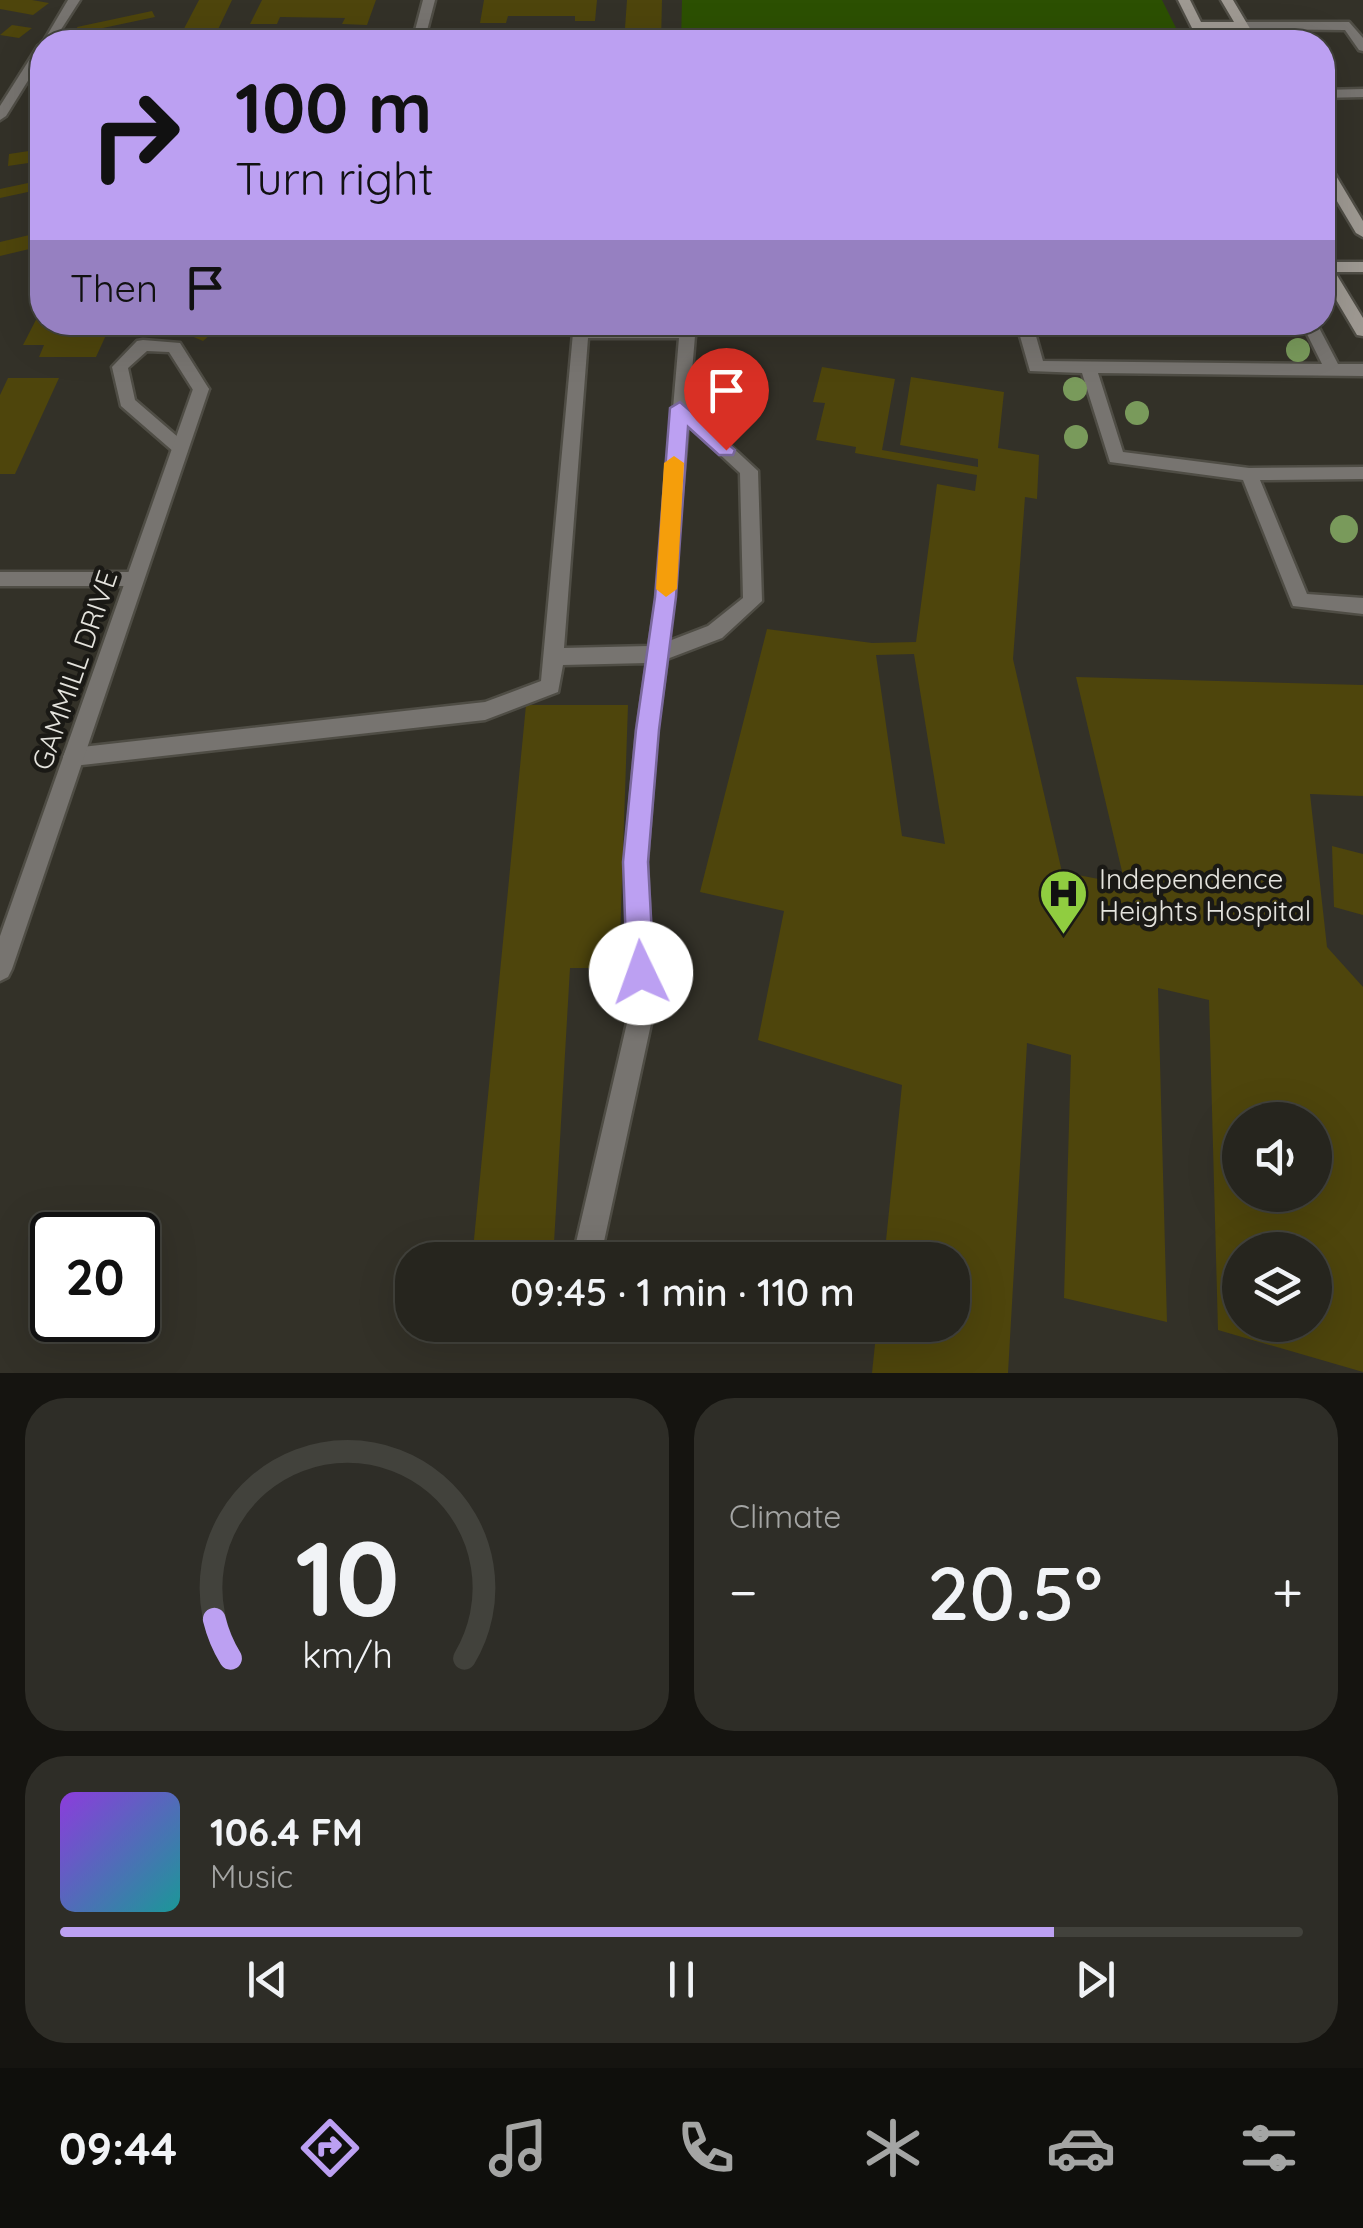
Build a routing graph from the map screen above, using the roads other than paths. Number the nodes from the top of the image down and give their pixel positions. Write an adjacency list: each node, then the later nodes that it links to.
1 (74, 0): 7 (street)
2 (429, 0): 8 (street)
3 (1184, 0): 5 (main road)
4 (1228, 0): 6 (main road)
5 (1197, 26): 6 (main road); 9 (main road)
6 (1243, 26): 10 (main road); 11 (street)
7 (55, 30)
8 (421, 30)
9 (1199, 30)
10 (1245, 30)
11 (1363, 47)
12 (30, 68): 15 (street)
13 (1363, 93): 14 (street)
14 (1335, 94)
15 (0, 116)
16 (1335, 186): 17 (main road)
17 (1363, 233)
18 (1335, 266): 19 (main road)
19 (1363, 267)
20 (1335, 285): 21 (main road)
21 (1363, 331)
22 (582, 335): 37 (street)
23 (687, 335): 29 (street)
24 (1028, 335): 26 (street)
25 (1315, 335): 27 (street)
26 (1088, 366): 27 (street); 32 (street)
27 (1333, 370): 28 (street)
28 (1363, 370)
29 (680, 408): 36 (street); 36 (street)
30 (180, 448): 30 (street, GAMMILL DRIVE); 34 (street, GAMMILL DRIVE)
31 (1363, 473): 32 (street)
32 (1249, 474): 35 (street)
33 (0, 579): 34 (street)
34 (134, 579): 38 (street, GAMMILL DRIVE)
35 (1363, 606)
36 (657, 654): 37 (street); 40 (street)
37 (553, 657): 38 (street)
38 (73, 757): 39 (street, GAMMILL DRIVE)
39 (0, 970)
40 (590, 1242)

